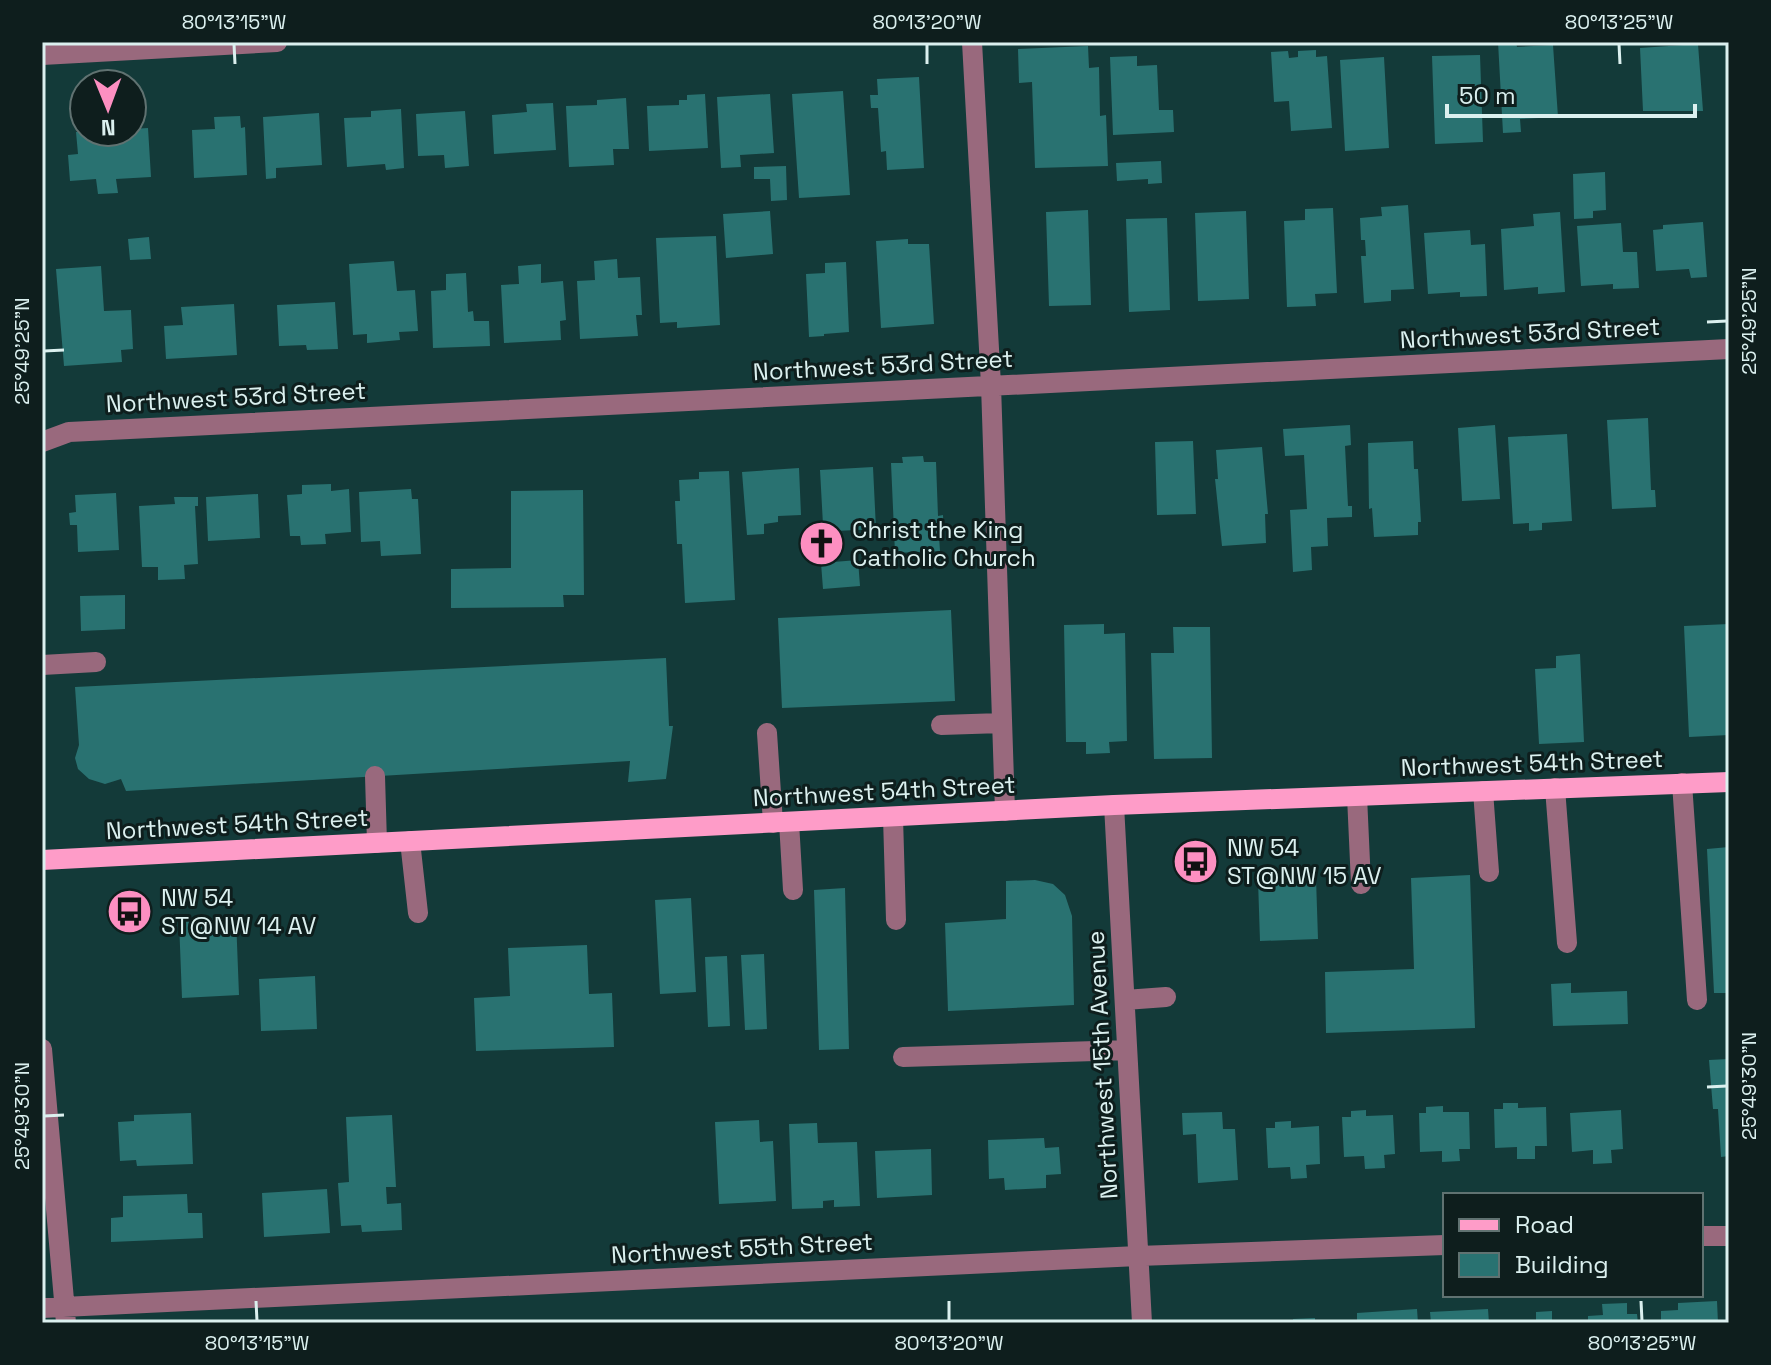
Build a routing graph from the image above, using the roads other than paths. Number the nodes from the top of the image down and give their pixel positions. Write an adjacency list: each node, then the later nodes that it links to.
1 (277, 42): 3 (street)
2 (972, 42): 5 (street)
3 (42, 55)
4 (1729, 349): 5 (street, Northwest 53rd Street)
5 (991, 385): 6 (street, Northwest 53rd Street); 9 (street)
6 (42, 442)
7 (96, 662): 8 (street)
8 (42, 665)
9 (1002, 723): 10 (street); 19 (street)
10 (941, 725)
11 (767, 733): 21 (street)
12 (375, 776): 23 (street)
13 (1729, 782): 14 (main road, Northwest 54th Street)
14 (1682, 783): 15 (main road, Northwest 54th Street); 33 (street)
15 (1555, 788): 16 (main road, Northwest 54th Street); 30 (street)
16 (1483, 791): 17 (main road, Northwest 54th Street); 25 (street)
17 (1357, 796): 18 (main road, Northwest 54th Street); 26 (street)
18 (1114, 805): 19 (main road, Northwest 54th Street); 32 (street, Northwest 15th Avenue)
19 (1005, 811): 20 (main road, Northwest 54th Street)
20 (893, 817): 21 (main road, Northwest 54th Street); 29 (street)
21 (781, 822): 22 (main road, Northwest 54th Street); 27 (street)
22 (410, 841): 23 (main road, Northwest 54th Street); 28 (street)
23 (377, 843): 24 (main road, Northwest 54th Street)
24 (42, 860)
25 (1489, 872)
26 (1361, 884)
27 (793, 890)
28 (418, 913)
29 (896, 920)
30 (1567, 943)
31 (1166, 997): 32 (street)
32 (1125, 1000): 35 (street, Northwest 15th Avenue)
33 (1697, 1000)
34 (42, 1049): 42 (street)
35 (1127, 1050): 36 (street); 40 (street, Northwest 15th Avenue)
36 (903, 1057)
37 (1703, 1236): 38 (street)
38 (1729, 1236)
39 (1443, 1245): 40 (street, Northwest 55th Street)
40 (1138, 1256): 42 (street, Northwest 55th Street); 43 (street, Northwest 15th Avenue)
41 (42, 1308): 42 (street, Northwest 55th Street)
42 (65, 1315)
43 (1142, 1323)

